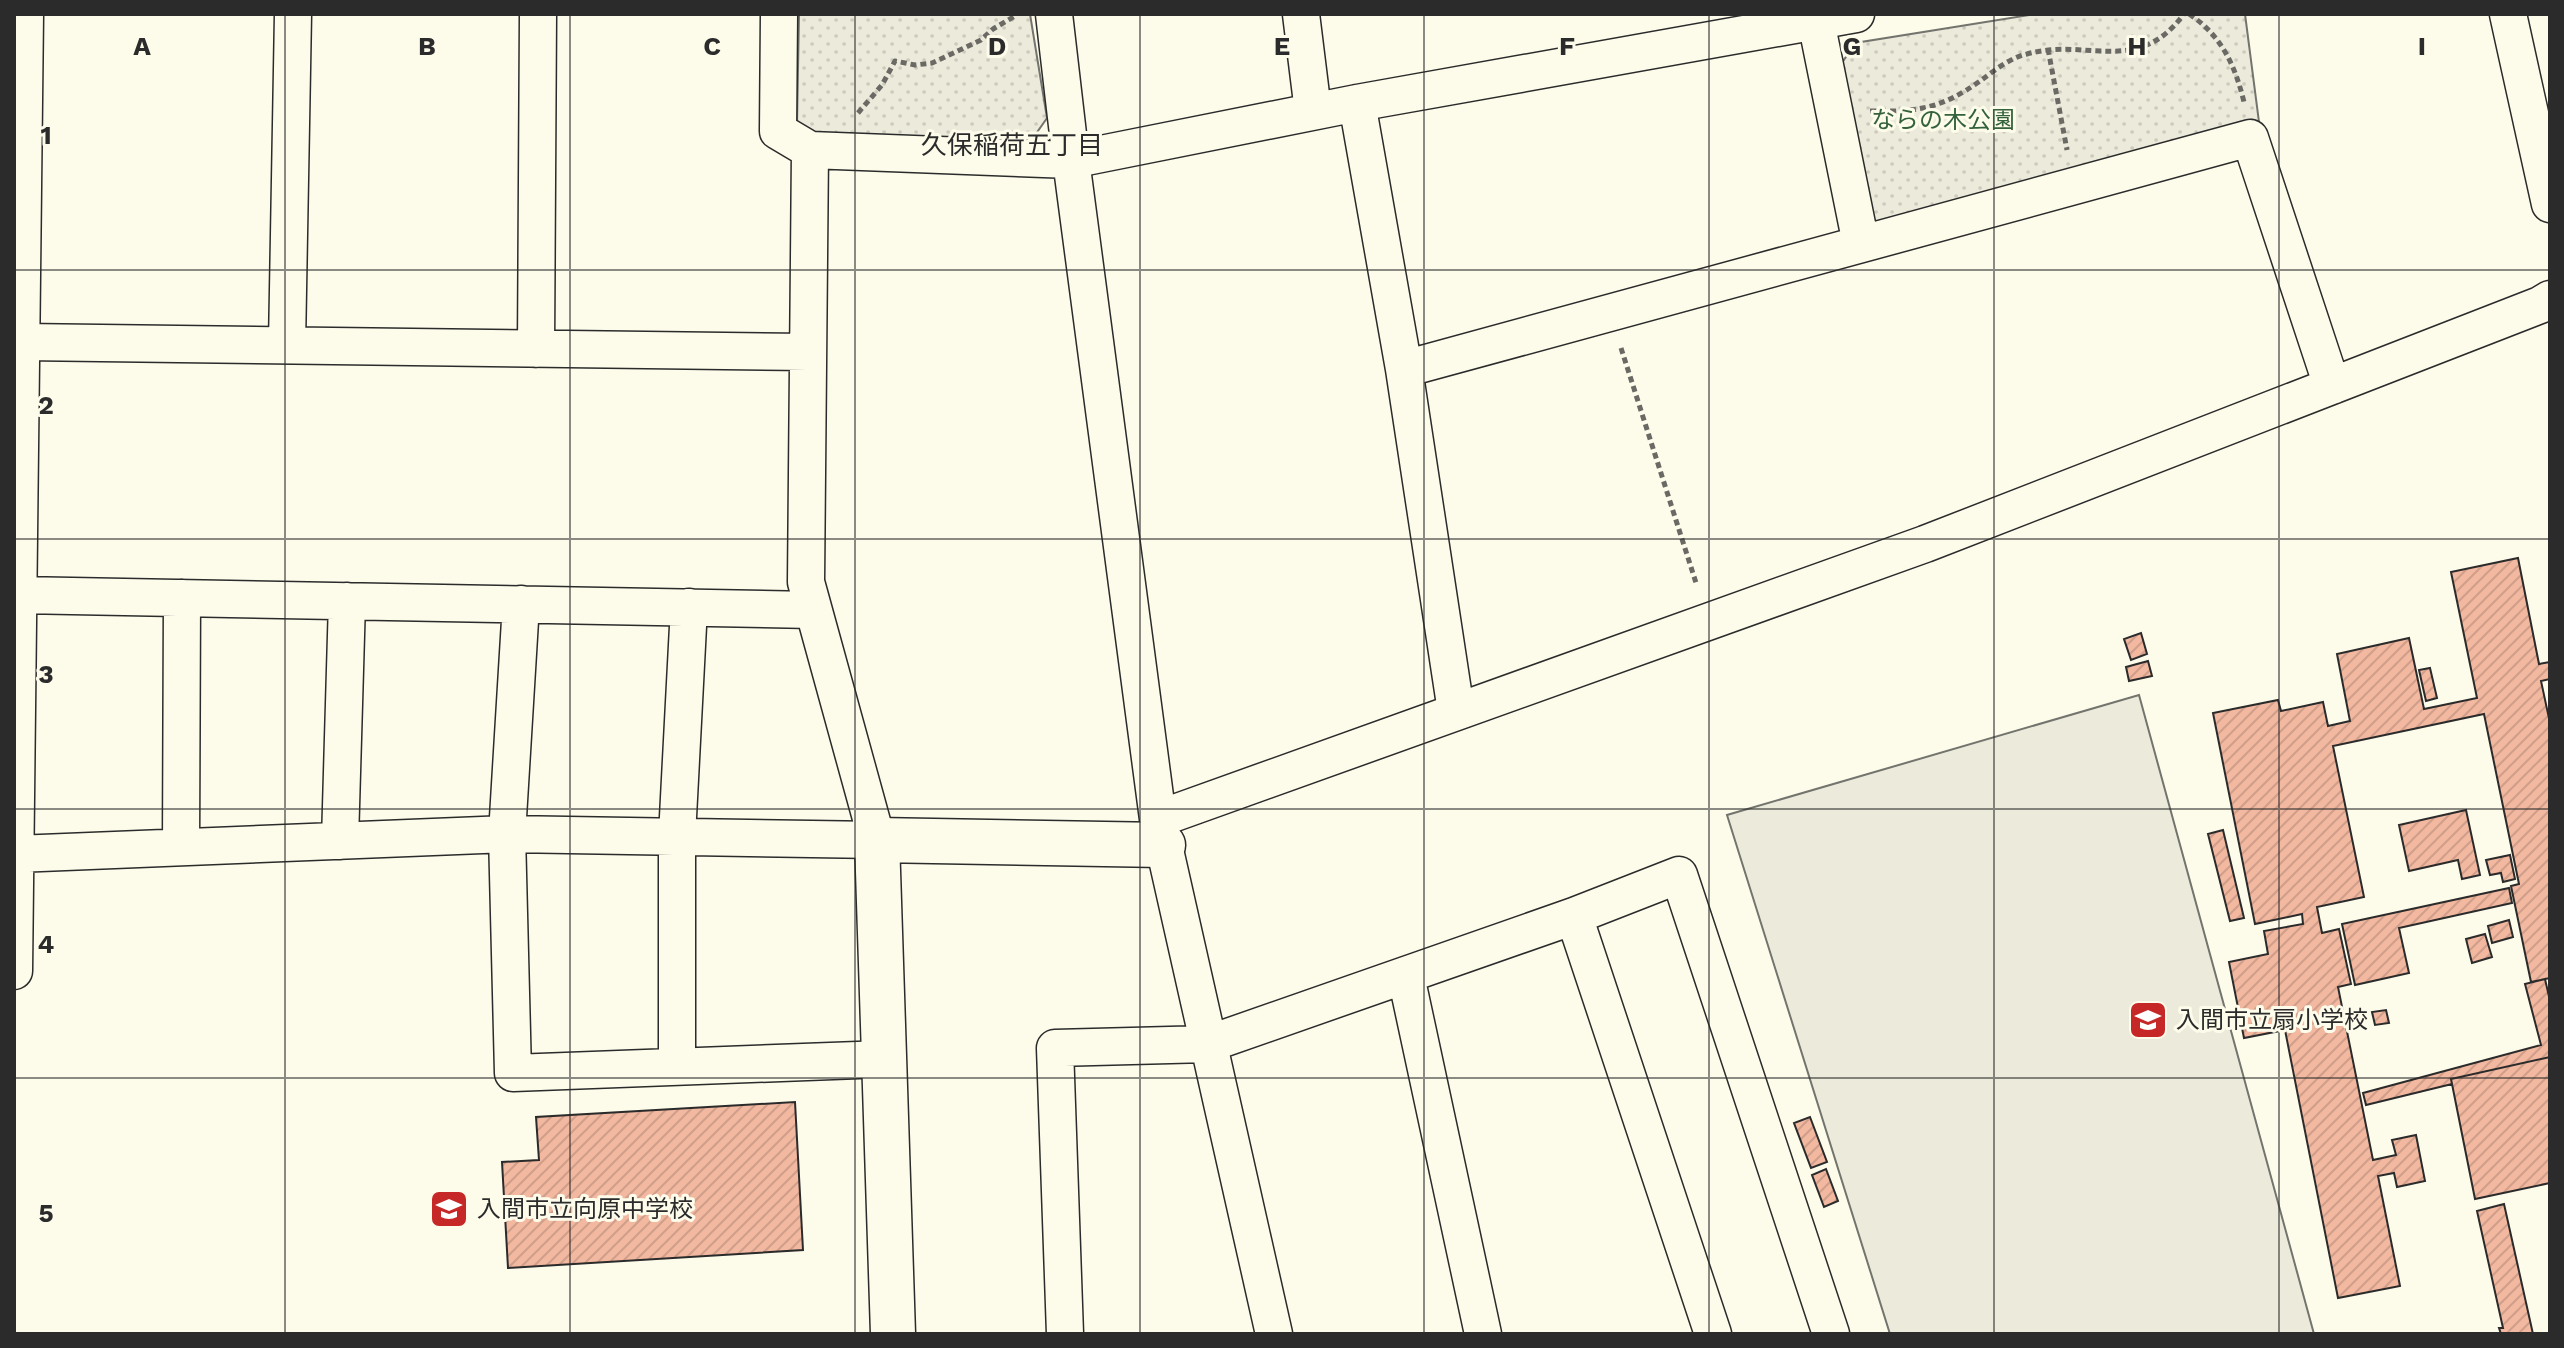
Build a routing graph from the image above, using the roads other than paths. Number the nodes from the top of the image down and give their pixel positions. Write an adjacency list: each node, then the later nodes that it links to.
1 (25, 14): 18 (street)
2 (293, 14): 19 (street)
3 (538, 14): 20 (street)
4 (779, 14): 13 (street)
5 (1054, 14): 14 (street)
6 (1301, 14): 12 (street)
7 (1856, 14): 9 (street)
8 (2508, 14): 10 (street)
9 (1816, 21): 11 (street); 16 (street)
10 (2536, 69): 15 (street)
11 (1357, 103): 12 (street); 22 (street)
12 (1313, 111): 14 (street)
13 (818, 150): 14 (street); 21 (street)
14 (1071, 160): 31 (street)
15 (2550, 204)
16 (1861, 244): 22 (street); 23 (street)
17 (2550, 299): 23 (street)
18 (23, 342): 19 (street); 24 (street)
19 (287, 345): 20 (street)
20 (536, 349): 21 (street)
21 (808, 352): 29 (street)
22 (1404, 369): 30 (street)
23 (2332, 386): 30 (street)
24 (19, 595): 25 (street); 37 (street)
25 (182, 598): 26 (street); 36 (street)
26 (347, 601): 27 (street); 35 (street)
27 (521, 604): 28 (street); 32 (street)
28 (689, 607): 29 (street); 33 (street)
29 (813, 610): 34 (street)
30 (1456, 711): 31 (street)
31 (1160, 832): 34 (street); 41 (street)
32 (507, 834): 33 (street); 35 (street); 43 (street)
33 (677, 836): 34 (street); 43 (street)
34 (877, 840): 42 (street)
35 (340, 841): 36 (street)
36 (181, 847): 37 (street)
37 (16, 854): 39 (street)
38 (1574, 916): 40 (street); 48 (street); 49 (street)
39 (14, 971)
40 (1406, 976): 41 (street); 47 (street)
41 (1208, 1044): 45 (street); 46 (street)
42 (885, 1059): 43 (street); 44 (street)
43 (677, 1066)
44 (893, 1334)
45 (1065, 1334)
46 (1274, 1334)
47 (1483, 1334)
48 (1713, 1334)
49 (1831, 1334)

